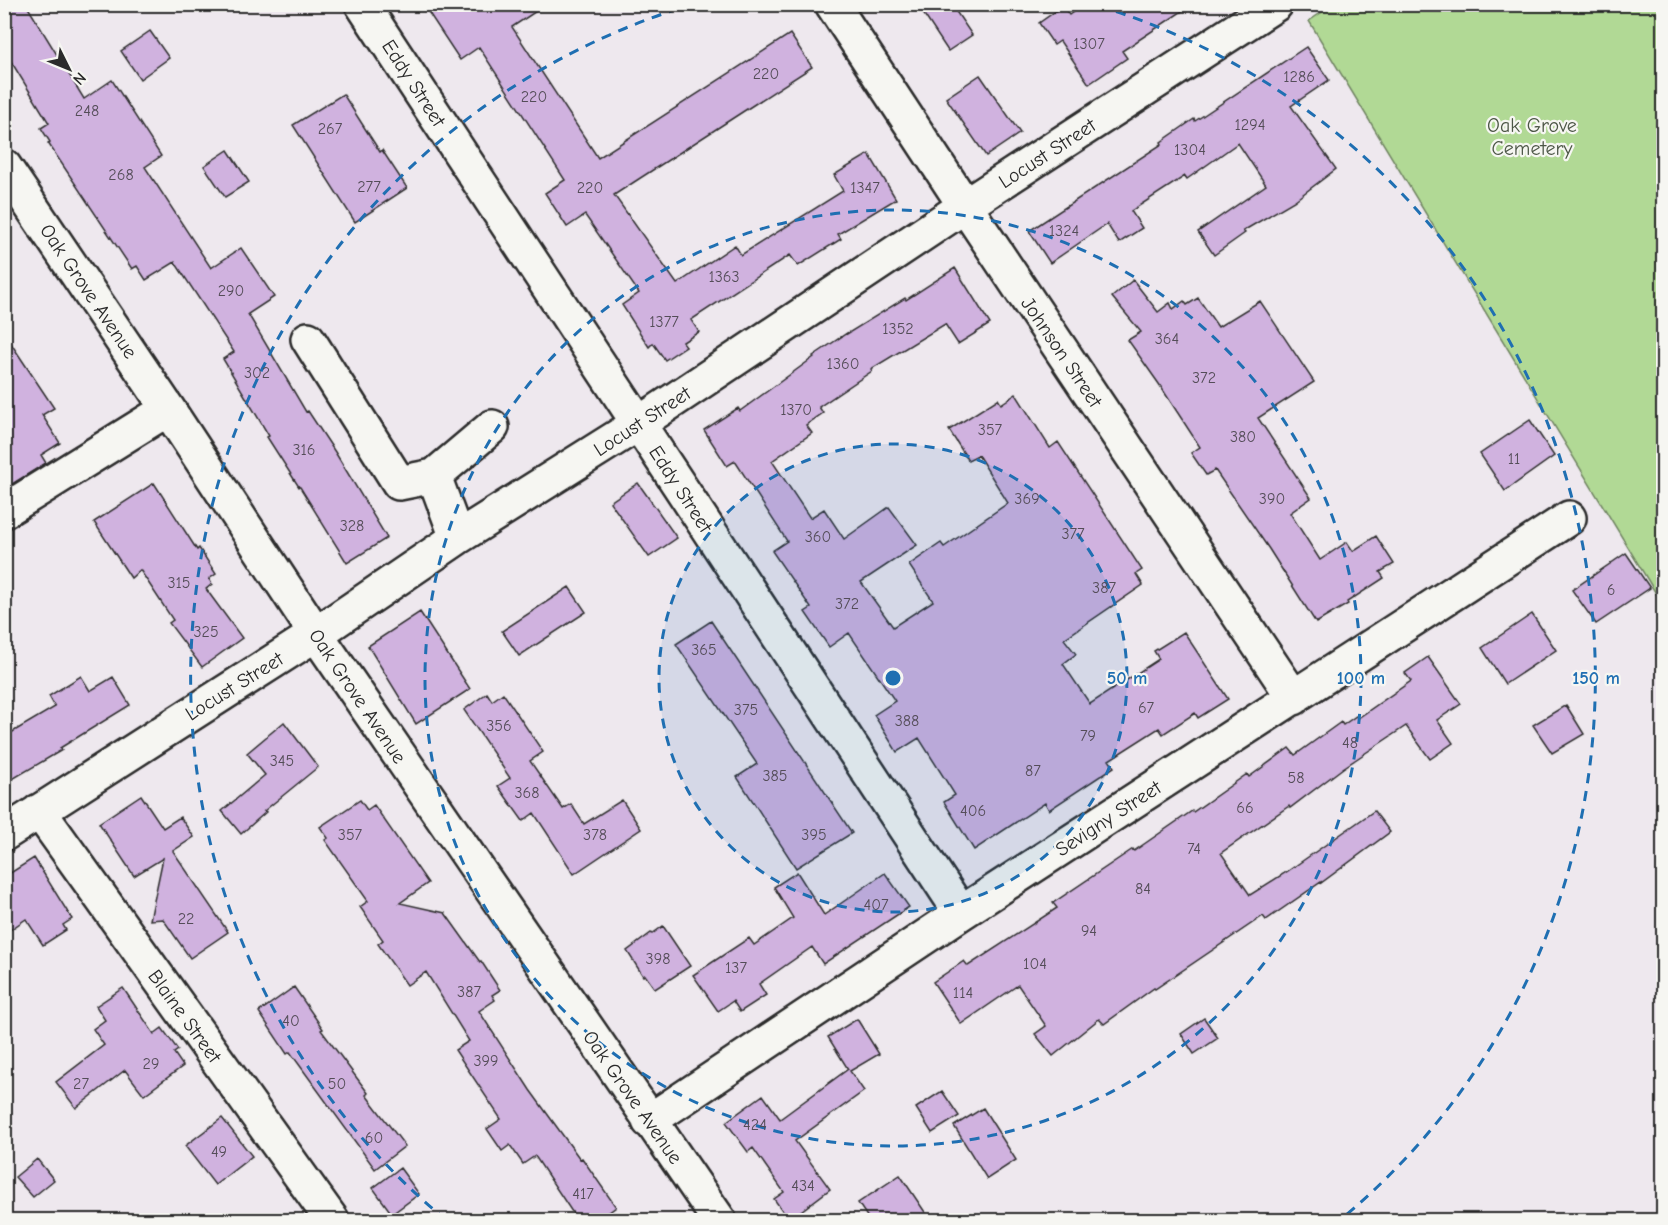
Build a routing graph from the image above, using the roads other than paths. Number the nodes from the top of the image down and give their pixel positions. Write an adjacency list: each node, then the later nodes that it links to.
1 (362, 4): 8 (street, Eddy Street)
2 (832, 4): 5 (street, Johnson Street)
3 (1276, 4): 5 (street, Locust Street)
4 (4, 166): 7 (street, Oak Grove Avenue)
5 (965, 206): 8 (street, Locust Street); 15 (street, Johnson Street)
6 (308, 339): 10 (street)
7 (168, 409): 11 (street); 14 (street, Oak Grove Avenue)
8 (639, 424): 13 (street, Locust Street); 18 (street, Eddy Street)
9 (492, 427): 10 (street)
10 (434, 476): 13 (street)
11 (4, 511)
12 (1569, 518): 15 (street, Sevigny Street)
13 (457, 538): 14 (street, Locust Street)
14 (316, 634): 16 (street, Locust Street); 19 (street, Oak Grove Avenue)
15 (1294, 698): 18 (street, Sevigny Street)
16 (39, 811): 17 (street, Locust Street); 20 (street, Blaine Street)
17 (4, 834)
18 (961, 913): 19 (street, Sevigny Street)
19 (649, 1120): 21 (street, Oak Grove Avenue)
20 (332, 1221)
21 (719, 1221)

